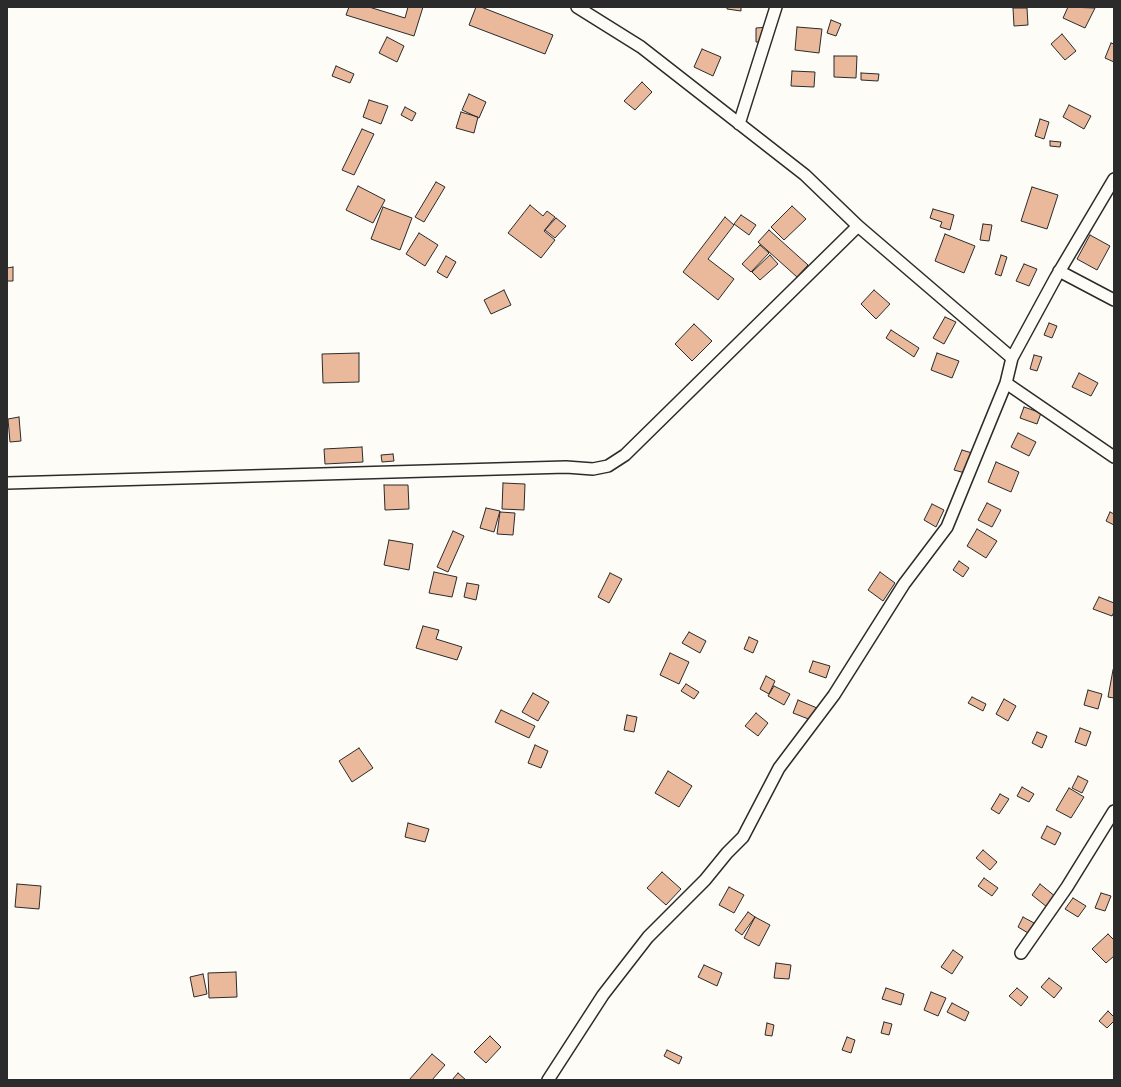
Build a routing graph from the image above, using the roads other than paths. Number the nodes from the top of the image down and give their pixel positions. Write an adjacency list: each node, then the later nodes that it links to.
1 (577, 7): 3 (street)
2 (776, 7): 3 (street)
3 (738, 124): 5 (street)
4 (1114, 179): 6 (street)
5 (858, 226): 8 (street); 11 (street)
6 (1059, 271): 7 (street); 8 (street)
7 (1114, 300)
8 (1012, 358): 9 (street)
9 (1006, 383): 10 (street); 14 (street)
10 (1114, 457)
11 (7, 483)
12 (1114, 811): 13 (street)
13 (1021, 953)
14 (548, 1080)

